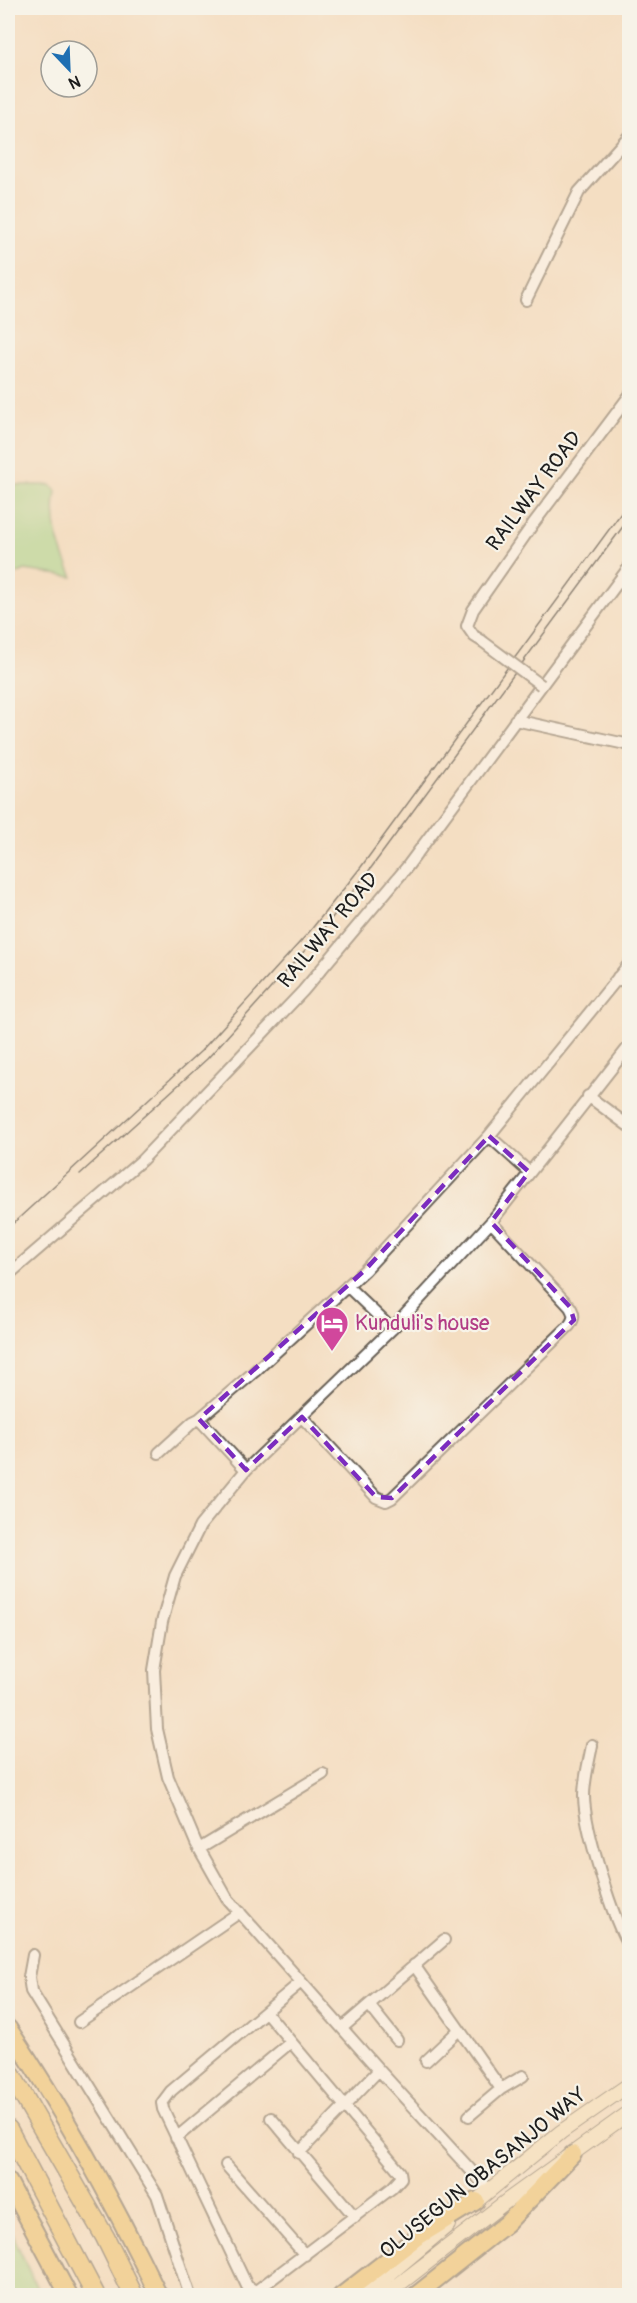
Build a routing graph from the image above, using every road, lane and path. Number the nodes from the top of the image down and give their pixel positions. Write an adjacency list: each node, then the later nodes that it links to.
1 (630, 135): 2 (street)
2 (526, 300)
3 (630, 395): 5 (street, RAILWAY ROAD, bridge)
4 (630, 566): 5 (street, RAILWAY ROAD)
5 (541, 685): 6 (street, RAILWAY ROAD)
6 (515, 720): 7 (street); 17 (street, RAILWAY ROAD)
7 (630, 745)
8 (630, 963): 9 (street)
9 (618, 977): 10 (street); 14 (street)
10 (630, 986)
11 (630, 1045): 12 (street)
12 (588, 1096): 13 (street); 15 (street)
13 (630, 1127)
14 (489, 1136): 15 (street); 18 (street)
15 (530, 1172): 16 (street)
16 (491, 1222): 19 (street); 20 (street)
17 (8, 1275)
18 (347, 1286): 19 (street); 21 (street)
19 (392, 1329): 20 (street)
20 (302, 1417): 23 (street)
21 (199, 1419): 22 (street); 23 (street)
22 (159, 1453)
23 (246, 1470): 26 (street)
24 (592, 1745): 29 (street)
25 (323, 1774): 26 (street)
26 (199, 1849): 27 (street)
27 (240, 1912): 32 (street); 35 (street)
28 (444, 1940): 31 (street)
29 (630, 1947)
30 (33, 1955): 65 (street)
31 (414, 1965): 33 (street); 38 (street)
32 (301, 1982): 34 (street); 37 (street)
33 (369, 2005): 37 (street); 39 (street)
34 (266, 2012): 40 (street); 52 (street)
35 (79, 2022)
36 (8, 2028): 64 (highway)
37 (342, 2028): 43 (street)
38 (459, 2030): 41 (street); 46 (street)
39 (397, 2040)
40 (291, 2042): 47 (street); 52 (street)
41 (426, 2061)
42 (8, 2069): 63 (highway)
43 (379, 2070): 47 (street); 57 (street)
44 (523, 2076): 46 (street)
45 (630, 2084): 57 (main road, OLUSEGUN OBASANJO WAY)
46 (501, 2090): 49 (street)
47 (345, 2106): 53 (street); 59 (street)
48 (630, 2112): 54 (main road, OLUSEGUN OBASANJO WAY)
49 (469, 2116)
50 (271, 2118): 53 (street)
51 (8, 2129): 62 (highway)
52 (176, 2138): 60 (street)
53 (299, 2152): 59 (street)
54 (573, 2154): 68 (main road, OLUSEGUN OBASANJO WAY); 69 (highway)
55 (226, 2165): 60 (street)
56 (8, 2181): 61 (highway)
57 (489, 2190): 58 (main road, OLUSEGUN OBASANJO WAY)
58 (476, 2201): 66 (highway); 67 (main road, OLUSEGUN OBASANJO WAY)
59 (355, 2217): 60 (street)
60 (304, 2256)
61 (69, 2295)
62 (96, 2295)
63 (134, 2295)
64 (159, 2295)
65 (190, 2295)
66 (341, 2295)
67 (363, 2295)
68 (384, 2295)
69 (415, 2295)

